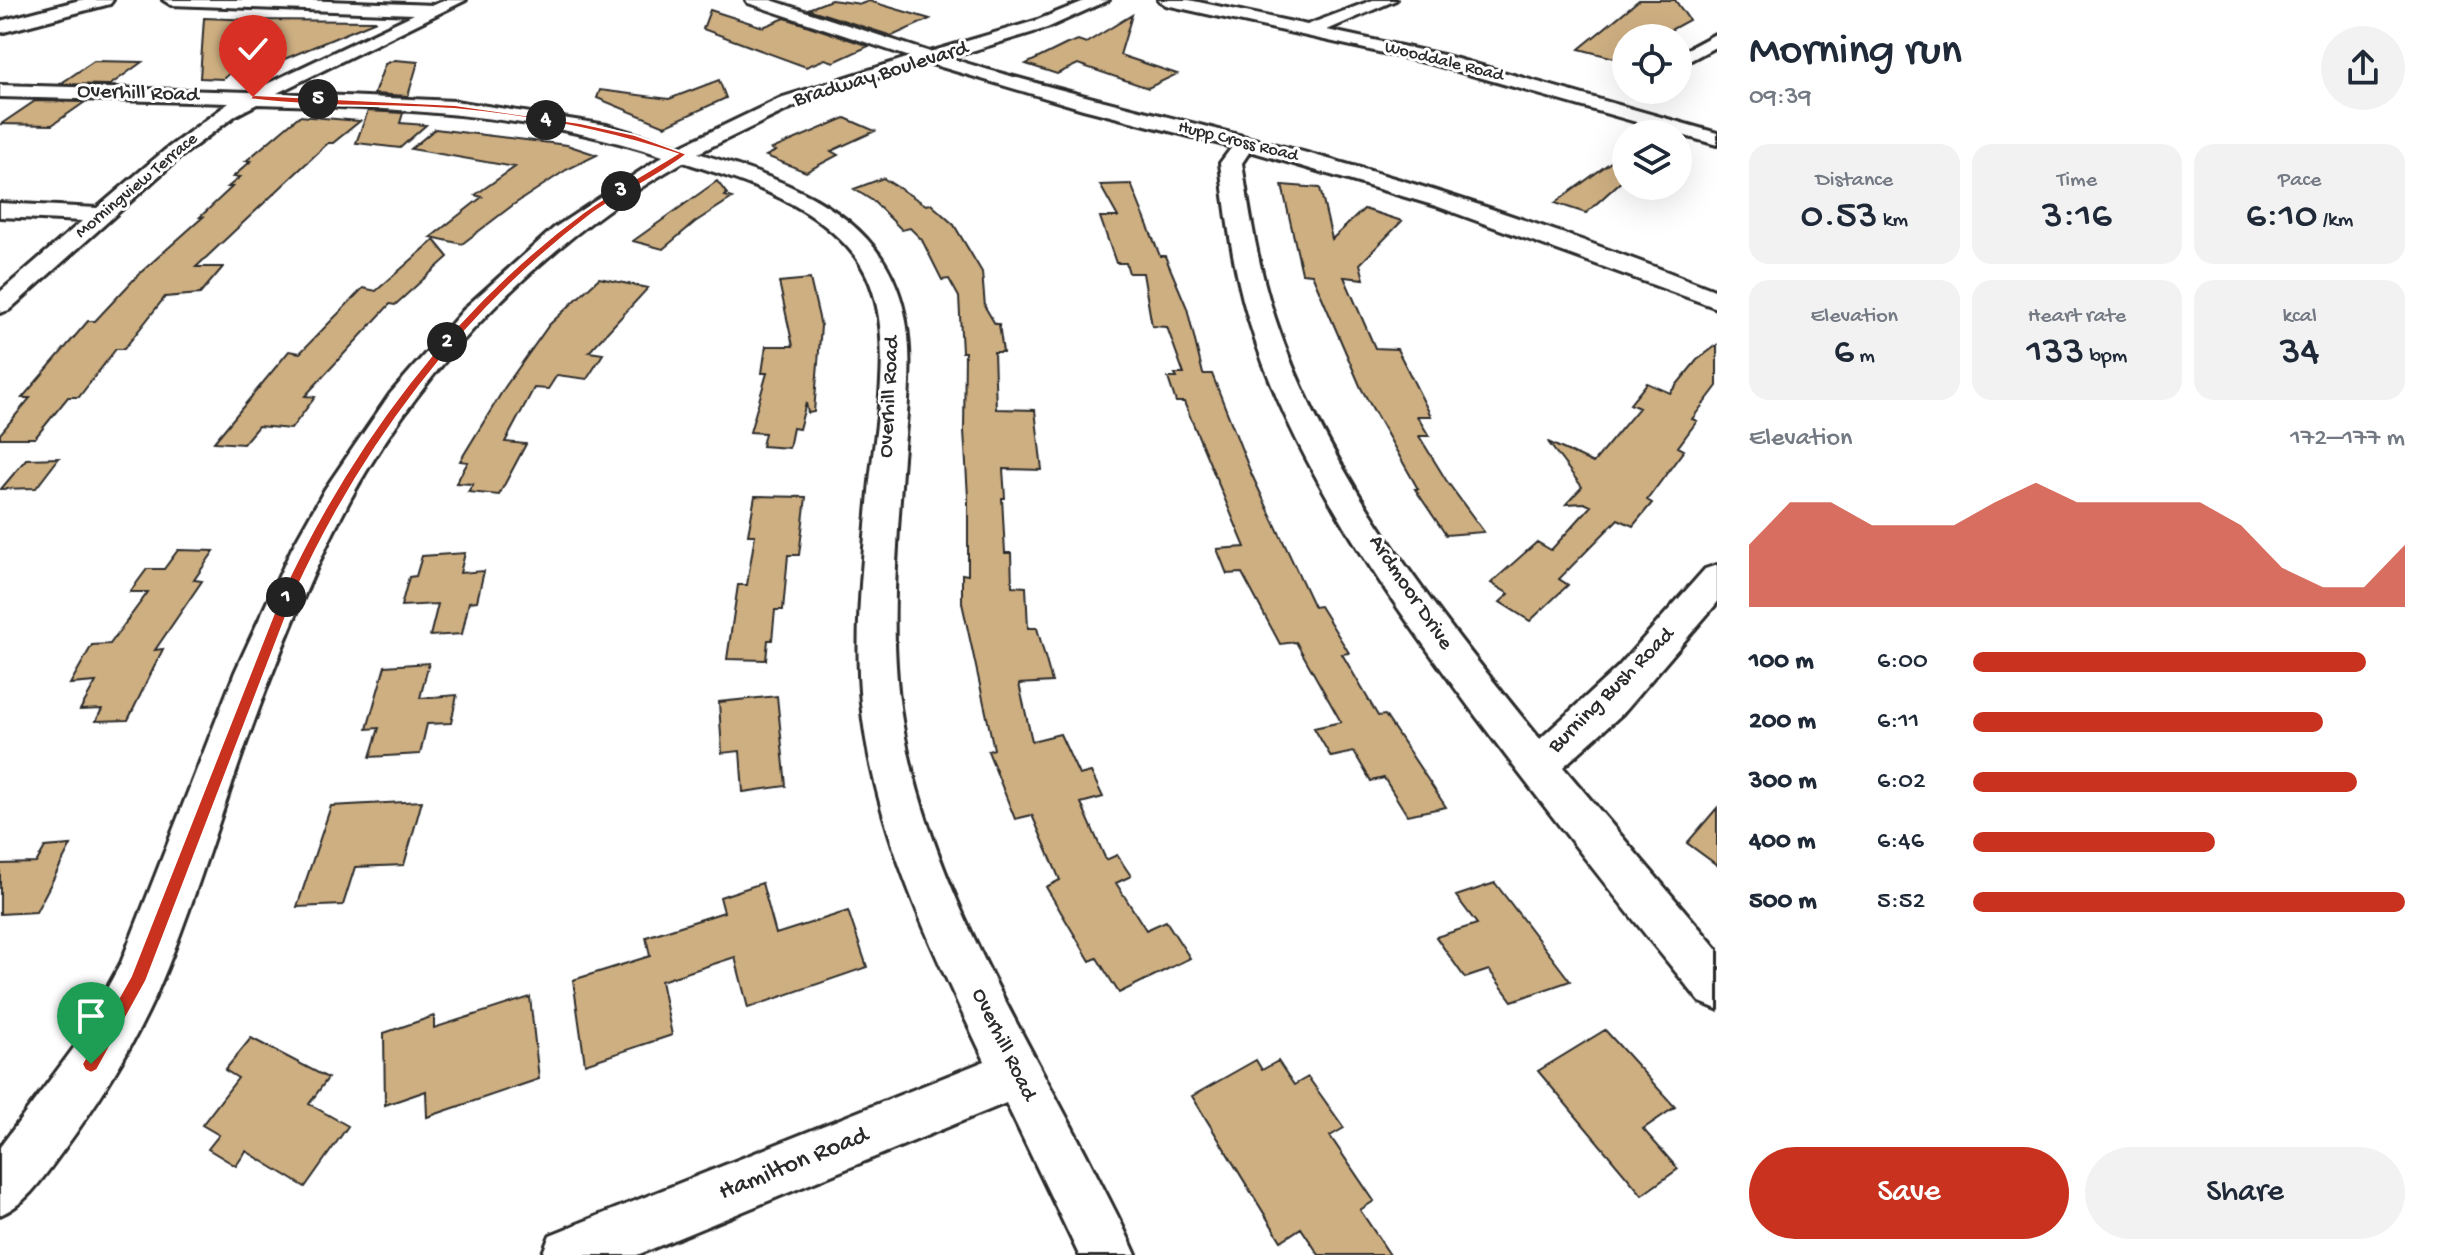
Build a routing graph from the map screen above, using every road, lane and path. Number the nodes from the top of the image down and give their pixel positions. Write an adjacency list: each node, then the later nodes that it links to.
1 (103, 0): 9 (main road)
2 (171, 0): 8 (street)
3 (458, 0): 8 (street, Morningview Terrace)
4 (754, 0): 13 (street, Hupp Cross Road)
5 (1101, 0): 13 (street, Bradway Boulevard)
6 (1166, 0): 10 (street, Wooddale Road)
7 (1388, 0): 10 (street)
8 (438, 11): 16 (street, Morningview Terrace)
9 (0, 27)
10 (1311, 30): 17 (street, Wooddale Road)
11 (1717, 38): 12 (street)
12 (1692, 53)
13 (928, 58): 19 (street, Hupp Cross Road); 20 (street, Bradway Boulevard)
14 (1612, 89): 17 (street)
15 (0, 91): 16 (street, Overhill Road)
16 (253, 97): 20 (street, Overhill Road); 22 (street, Morningview Terrace)
17 (1585, 99): 18 (street, Wooddale Road)
18 (1717, 139)
19 (1245, 143): 23 (street, Hupp Cross Road); 26 (street, Ardmoor Drive)
20 (683, 154): 28 (street, Overhill Road); 29 (street, Bradway Boulevard)
21 (0, 210): 22 (street)
22 (102, 215): 24 (street, Morningview Terrace)
23 (1717, 300)
24 (0, 305)
25 (1717, 578): 26 (street, Burning Bush Road)
26 (1536, 765): 27 (street, Ardmoor Drive)
27 (1717, 985)
28 (1017, 1073): 30 (street, Hamilton Road); 31 (street, Overhill Road)
29 (0, 1188)
30 (570, 1255)
31 (1108, 1255)

